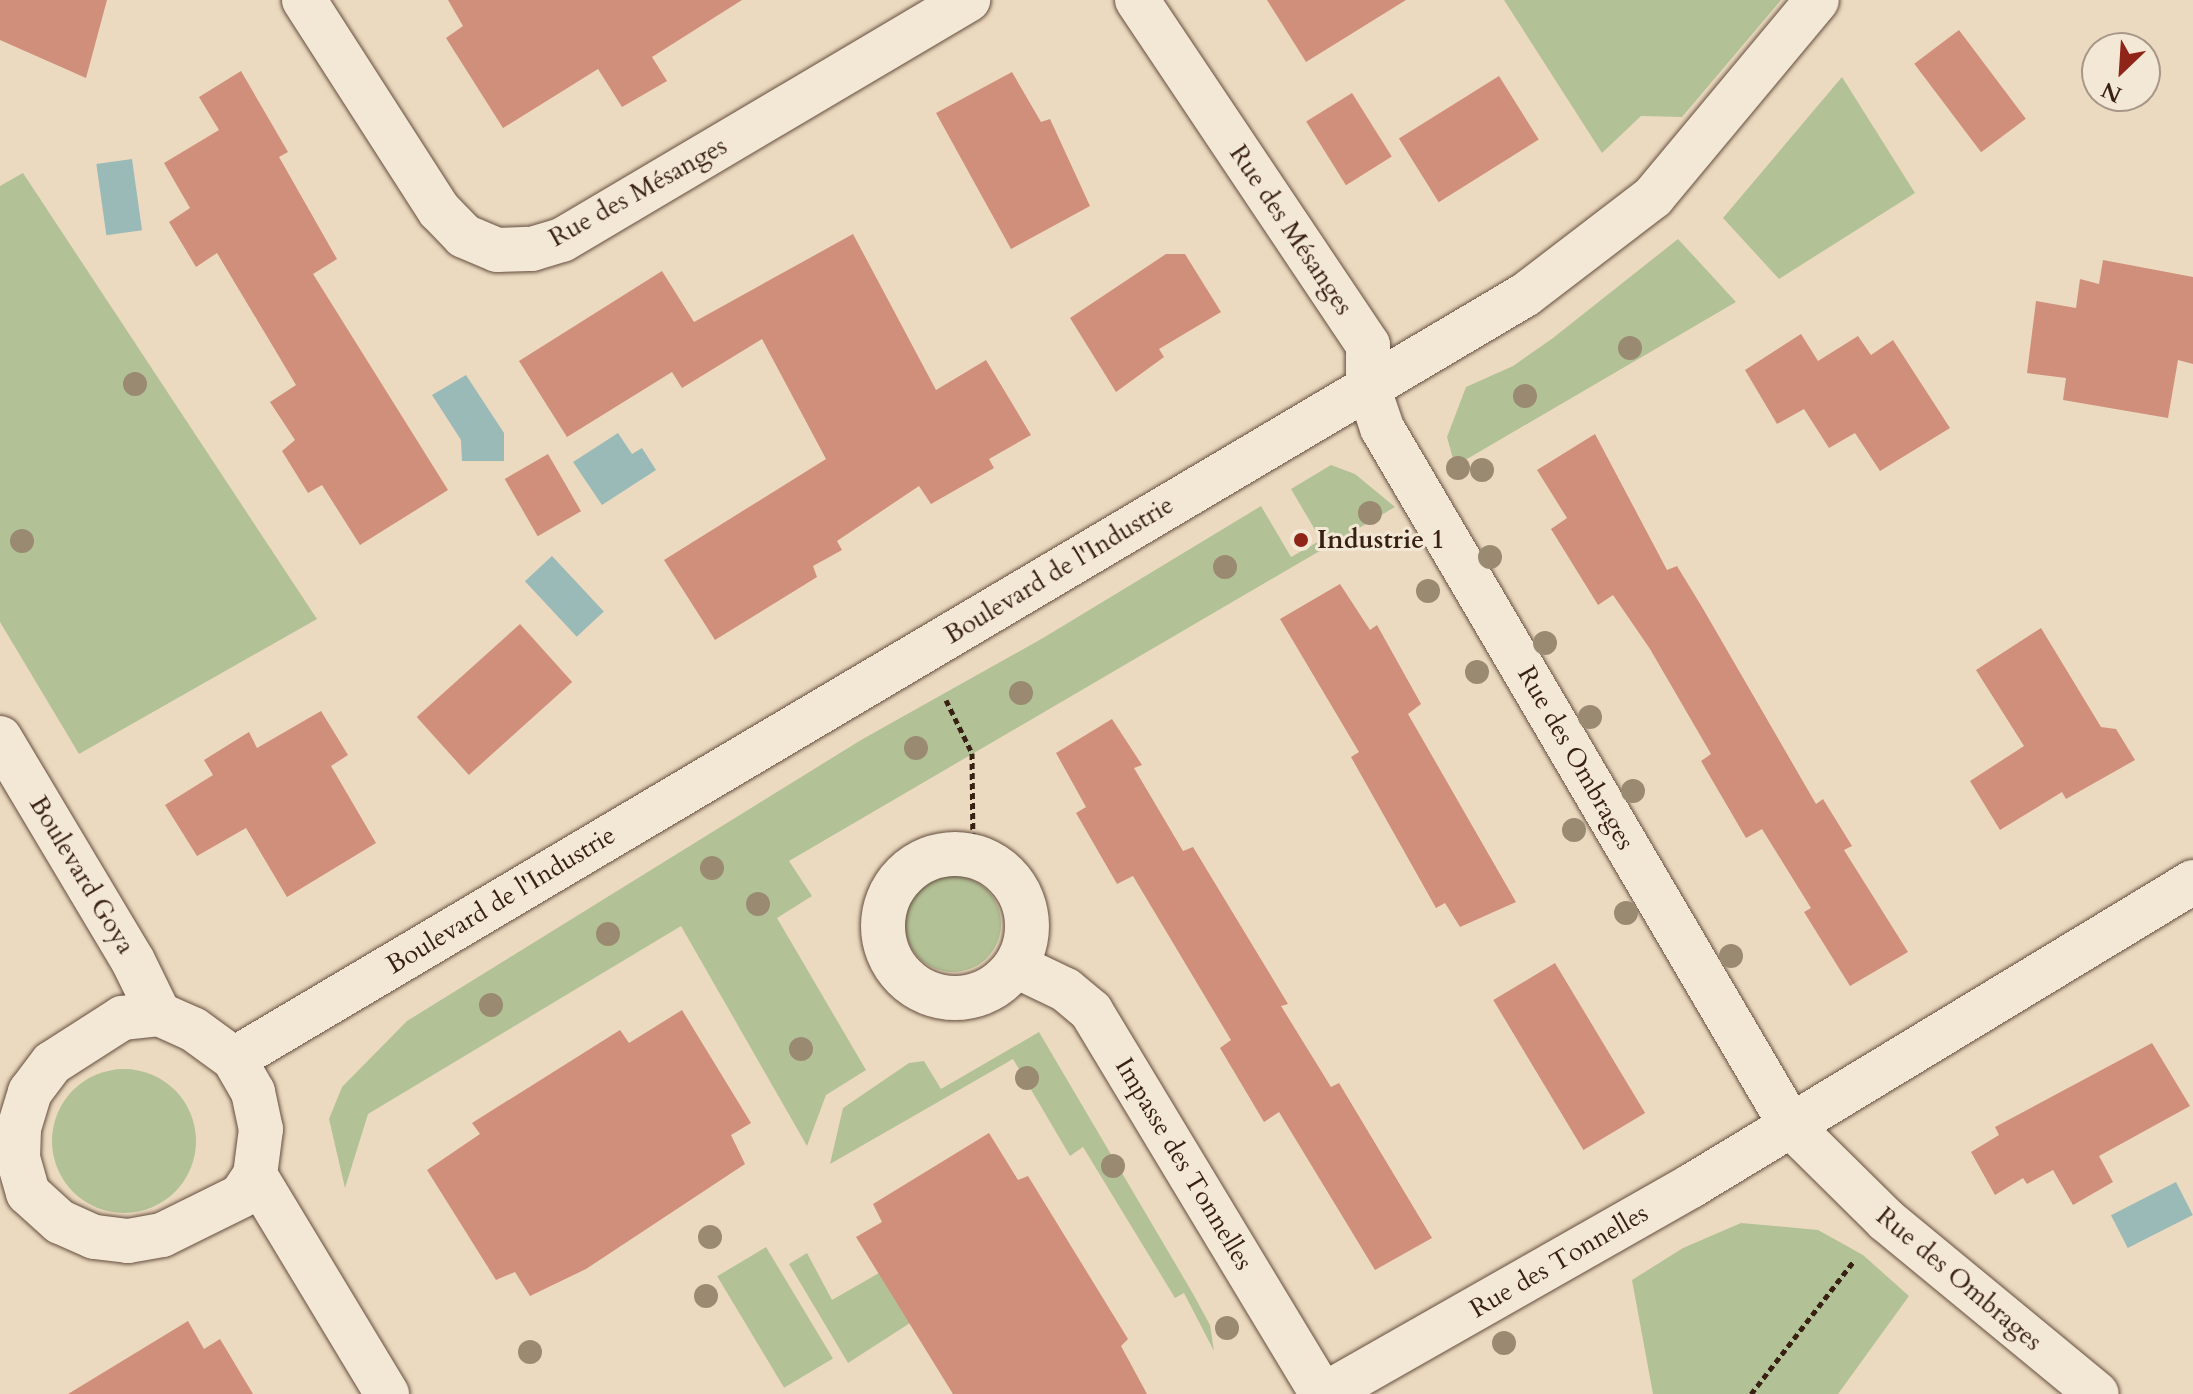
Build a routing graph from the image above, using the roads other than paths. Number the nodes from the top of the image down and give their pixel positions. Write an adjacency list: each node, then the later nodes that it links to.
1 (304, 0): 2 (street, Rue des Mésanges)
2 (968, 0)
3 (1137, 0): 5 (street, Rue des Mésanges)
4 (1817, 0): 5 (street, Boulevard de l'Industrie)
5 (1368, 387): 10 (street, Boulevard de l'Industrie); 11 (street, Rue des Ombrages)
6 (0, 738): 9 (street, Boulevard Goya)
7 (2193, 882): 11 (street)
8 (1016, 966): 8 (street); 15 (street, Impasse des Tonnelles)
9 (159, 1014): 10 (street); 13 (street)
10 (234, 1059): 12 (street)
11 (1791, 1126): 15 (street, Rue des Tonnelles); 16 (street, Rue des Ombrages)
12 (255, 1175): 13 (street); 14 (street)
13 (14, 1201)
14 (387, 1394)
15 (1324, 1394)
16 (2097, 1394)

